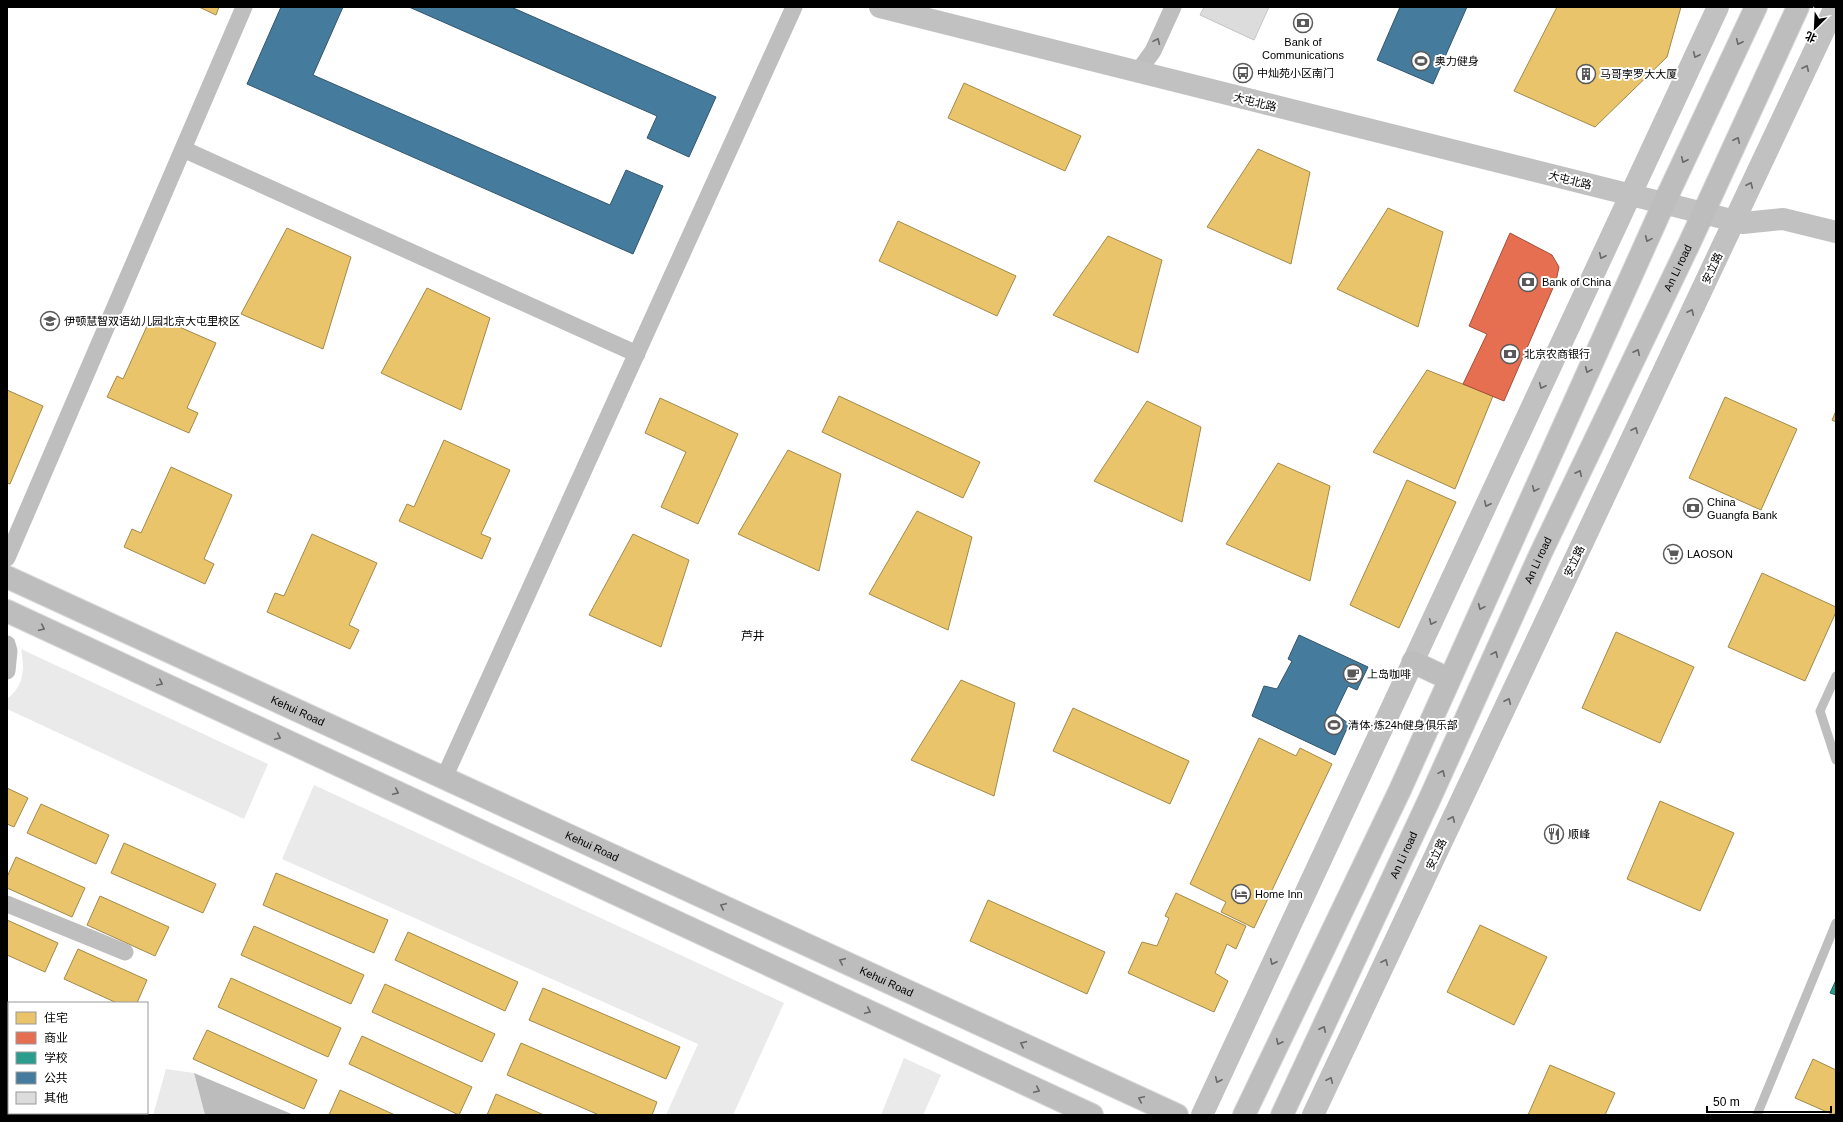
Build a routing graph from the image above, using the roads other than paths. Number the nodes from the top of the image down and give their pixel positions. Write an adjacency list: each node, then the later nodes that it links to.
1 (244, 7): 11 (street)
2 (794, 7): 17 (street)
3 (880, 7): 10 (street, 大屯北路)
4 (1160, 7): 10 (street)
5 (1173, 7): 10 (street, one-way to 5)
6 (1718, 7): 12 (street, one-way to 12)
7 (1756, 7): 13 (main road, one-way to 13)
8 (1798, 7): 14 (main road, An Li road, one-way to 8)
9 (1835, 7): 15 (street, 安立路, one-way to 9)
10 (1137, 73): 12 (street, 大屯北路)
11 (183, 148): 17 (street); 18 (street)
12 (1631, 195): 13 (street, 大屯北路); 22 (street, one-way to 22)
13 (1664, 203): 14 (street); 25 (main road, one-way to 25)
14 (1704, 213): 15 (street); 35 (main road, An Li road, one-way to 14)
15 (1734, 221): 16 (street); 36 (street, 安立路, one-way to 15)
16 (1836, 232)
17 (637, 354): 27 (street)
18 (7, 558)
19 (7, 577): 27 (main road, Kehui Road)
20 (7, 611): 31 (main road, one-way to 31)
21 (7, 644): 23 (street)
22 (1413, 662): 25 (main road); 33 (street, one-way to 33)
23 (7, 671)
24 (1836, 676): 26 (lane)
25 (1449, 678): 34 (main road, one-way to 34)
26 (1836, 760)
27 (444, 778): 32 (main road, Kehui Road, one-way to 27)
28 (7, 904): 30 (street)
29 (1836, 923): 37 (lane)
30 (125, 952)
31 (1092, 1115)
32 (1177, 1115)
33 (1202, 1115)
34 (1244, 1115)
35 (1282, 1115)
36 (1313, 1115)
37 (1757, 1115)

